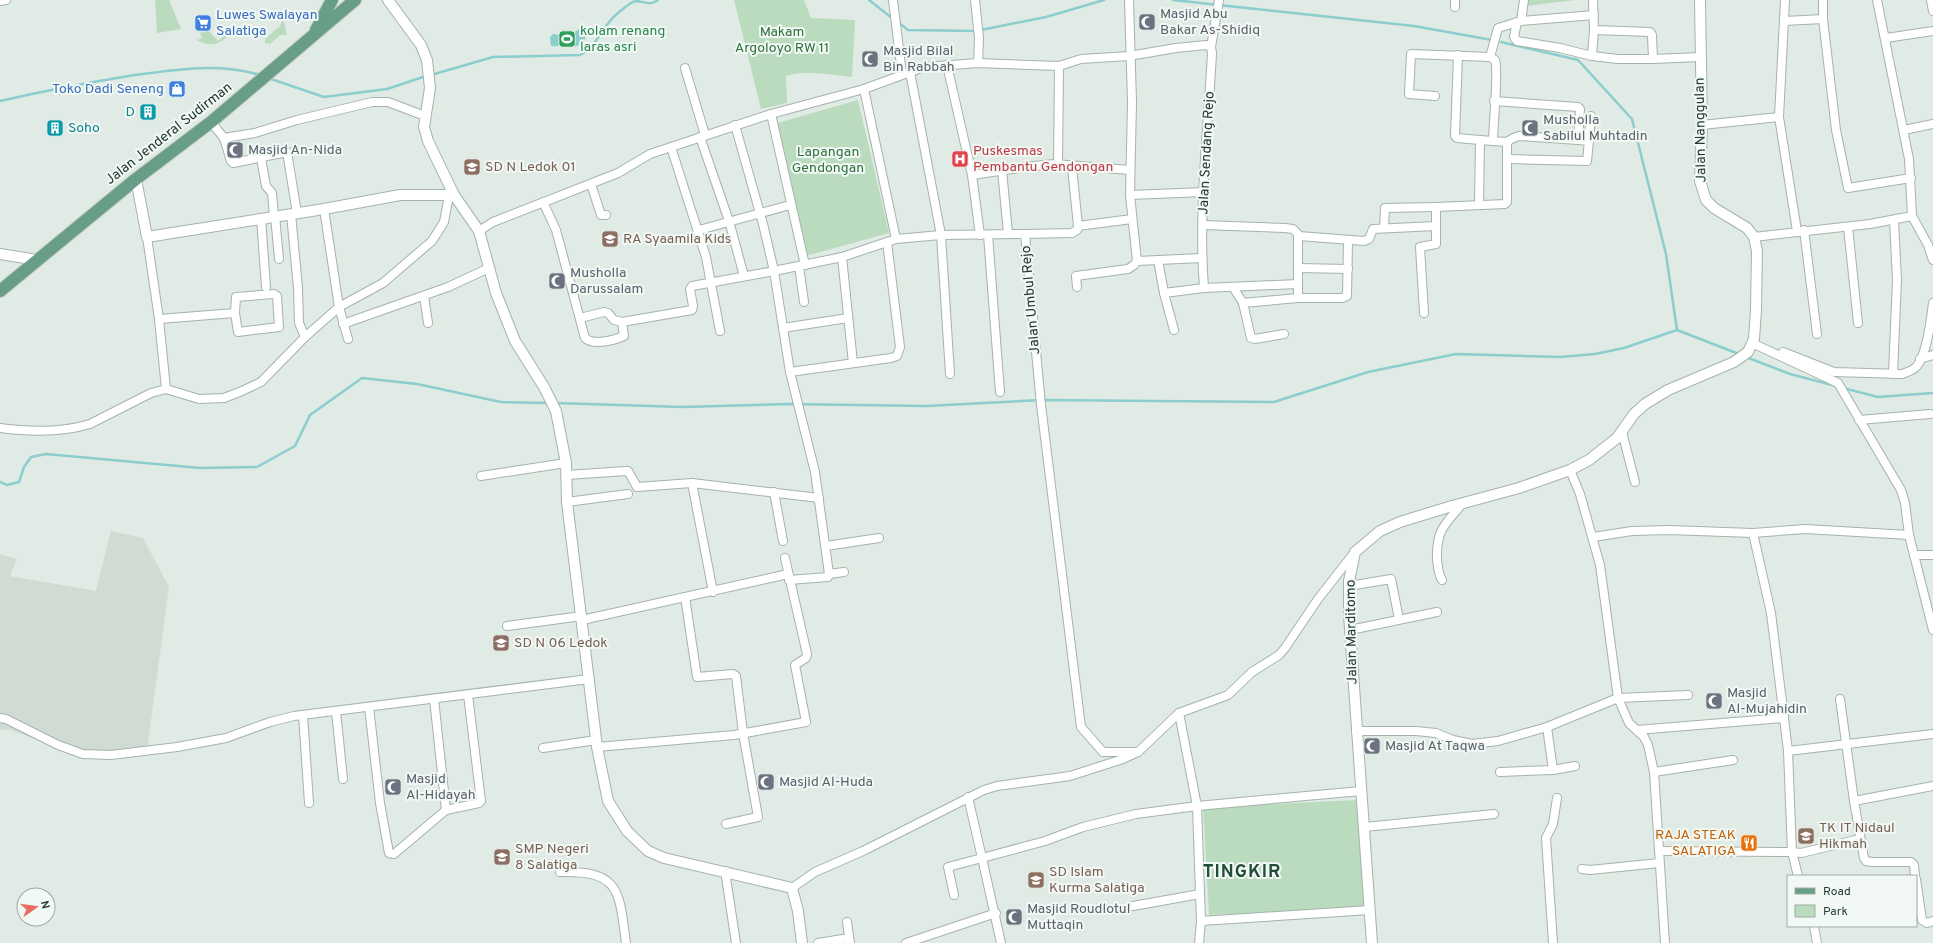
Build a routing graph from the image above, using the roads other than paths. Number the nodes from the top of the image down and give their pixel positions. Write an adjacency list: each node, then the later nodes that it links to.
1 (6, 0): 13 (street)
2 (355, 0): 24 (main road, Jalan Jenderal Sudirman)
3 (388, 0): 42 (street)
4 (975, 0): 33 (street)
5 (1219, 0): 26 (street, Jalan Sendang Rejo)
6 (1524, 0): 21 (street)
7 (1593, 0): 18 (street)
8 (1700, 0): 31 (street, Jalan Nanggulan)
9 (1785, 0): 20 (street)
10 (1823, 0): 19 (street)
11 (1877, 0): 25 (street)
12 (1931, 0): 17 (street)
13 (0, 1)
14 (330, 1): 24 (main road)
15 (1129, 3): 28 (street)
16 (893, 4): 37 (street)
17 (1933, 11)
18 (1594, 15): 21 (street); 22 (street)
19 (1823, 19): 20 (street); 65 (street)
20 (1784, 21): 44 (street)
21 (1519, 22): 29 (street); 30 (street)
22 (1594, 30): 29 (street); 32 (street)
23 (1933, 31): 25 (street)
24 (312, 37): 45 (main road, Jalan Jenderal Sudirman)
25 (1886, 38): 49 (street)
26 (1211, 47): 28 (street); 68 (street, Jalan Sendang Rejo)
27 (1458, 55): 30 (street); 39 (street); 52 (street)
28 (1129, 56): 35 (street); 63 (street)
29 (1592, 56): 32 (street)
30 (1490, 57): 40 (street)
31 (1700, 57): 32 (street); 48 (street, Jalan Nanggulan)
32 (1652, 59)
33 (978, 63): 34 (street); 35 (street)
34 (947, 65): 37 (street); 64 (street)
35 (1059, 66): 60 (street)
36 (685, 68): 50 (street)
37 (906, 73): 38 (street); 95 (street)
38 (864, 89): 41 (street); 101 (street)
39 (1435, 96)
40 (1494, 101): 53 (street); 54 (street)
41 (771, 114): 47 (street); 72 (street)
42 (425, 116): 51 (street); 69 (street)
43 (1591, 116): 55 (street)
44 (1779, 117): 48 (street); 92 (street)
45 (211, 122): 51 (street); 66 (main road, Jalan Jenderal Sudirman)
46 (1933, 124): 49 (street)
47 (735, 125): 50 (street); 76 (street)
48 (1702, 125): 100 (street, Jalan Nanggulan)
49 (1904, 130): 65 (street)
50 (703, 136): 57 (street); 84 (street)
51 (224, 138): 58 (street)
52 (1480, 140): 54 (street); 73 (street)
53 (1578, 140): 55 (street); 56 (street)
54 (1493, 141): 56 (street)
55 (1589, 141): 59 (street)
56 (1507, 142): 59 (street)
57 (671, 147): 67 (street); 91 (street)
58 (261, 158): 77 (street); 79 (street)
59 (1508, 159): 73 (street)
60 (1058, 165): 61 (street); 62 (street)
61 (1072, 167): 63 (street); 86 (street)
62 (1002, 170): 64 (street); 93 (street)
63 (1130, 170): 70 (street)
64 (972, 175): 97 (street)
65 (1911, 178): 80 (street)
66 (136, 179): 99 (street); 108 (main road, Jalan Jenderal Sudirman)
67 (591, 184): 71 (street); 78 (street)
68 (1204, 192): 70 (street); 85 (street, Jalan Sendang Rejo)
69 (452, 195): 75 (street); 90 (street); 131 (street)
70 (1130, 195): 82 (street)
71 (543, 202): 90 (street); 134 (street)
72 (790, 205): 76 (street); 112 (street)
73 (1479, 205): 74 (street)
74 (1436, 207): 87 (street); 89 (street)
75 (324, 209): 77 (street); 131 (street)
76 (760, 213): 84 (street); 116 (street)
77 (294, 214): 79 (street); 146 (street)
78 (606, 215)
79 (275, 216): 81 (street); 107 (street)
80 (1912, 216): 83 (street); 110 (street)
81 (261, 218): 99 (street); 120 (street)
82 (1132, 219): 86 (street); 111 (street)
83 (1894, 220): 88 (street); 154 (street)
84 (729, 221): 91 (street); 117 (street)
85 (1203, 225): 98 (street); 106 (street, Jalan Sendang Rejo)
86 (1078, 226): 94 (street)
87 (1436, 226): 89 (street); 133 (street)
88 (1848, 227): 92 (street); 139 (street)
89 (1384, 228): 102 (street)
90 (479, 230): 113 (street)
91 (699, 230): 118 (street)
92 (1801, 231): 100 (street); 145 (street)
93 (1008, 234): 94 (street, Jalan Umbul Rejo); 96 (street, Jalan Umbul Rejo)
94 (1025, 234): 216 (street, Jalan Umbul Rejo)
95 (941, 235): 97 (street, Jalan Umbul Rejo); 101 (street, Jalan Umbul Rejo); 153 (street)
96 (988, 235): 97 (street, Jalan Umbul Rejo); 156 (street)
97 (980, 236)
98 (1299, 236): 102 (street); 114 (street)
99 (147, 237): 136 (street)
100 (1754, 237): 148 (street)
101 (896, 239): 103 (street, Jalan Umbul Rejo)
102 (1348, 241): 115 (street)
103 (887, 242): 105 (street, Jalan Umbul Rejo); 151 (street)
104 (0, 254): 108 (street)
105 (842, 257): 112 (street, Jalan Umbul Rejo); 135 (street)
106 (1202, 258): 109 (street); 123 (street, Jalan Sendang Rejo)
107 (279, 259)
108 (36, 260): 124 (main road, Jalan Jenderal Sudirman)
109 (1158, 260): 111 (street); 125 (street)
110 (1933, 260)
111 (1137, 261): 121 (street)
112 (802, 266): 116 (street, Jalan Umbul Rejo); 128 (street)
113 (489, 268): 126 (street); 161 (street)
114 (1298, 268): 115 (street); 119 (street)
115 (1348, 270): 127 (street)
116 (774, 271): 117 (street, Jalan Umbul Rejo); 141 (street)
117 (744, 276): 118 (street, Jalan Umbul Rejo)
118 (711, 283): 137 (street, Jalan Umbul Rejo); 143 (street)
119 (1298, 284): 122 (street); 127 (street)
120 (266, 287)
121 (1077, 287)
122 (1233, 287): 123 (street); 129 (street)
123 (1204, 288): 125 (street)
124 (0, 291)
125 (1164, 293): 142 (street)
126 (424, 296): 138 (street); 140 (street)
127 (1298, 298): 129 (street)
128 (804, 302)
129 (1243, 303): 144 (street)
130 (1933, 303): 150 (street)
131 (339, 307): 140 (street); 146 (street)
132 (235, 313): 132 (street); 136 (street)
133 (1424, 313)
134 (580, 318): 137 (street); 137 (street)
135 (848, 318): 141 (street); 151 (street)
136 (159, 319): 155 (street)
137 (622, 322)
138 (428, 323)
139 (1858, 323)
140 (343, 324): 147 (street)
141 (783, 328): 152 (street)
142 (1174, 330)
143 (720, 331)
144 (1284, 334)
145 (1817, 334)
146 (304, 336): 155 (street)
147 (348, 339)
148 (1751, 345): 154 (street); 158 (street); 160 (street)
149 (1933, 355): 150 (street)
150 (1920, 359): 154 (street)
151 (853, 363): 152 (street)
152 (790, 372): 169 (street)
153 (950, 374)
154 (1893, 374)
155 (166, 390): 159 (street)
156 (1000, 392)
157 (1930, 414): 158 (street)
158 (1859, 420): 173 (street)
159 (0, 428)
160 (1622, 432): 162 (street); 165 (street)
161 (566, 463): 163 (street); 164 (street)
162 (1570, 470): 171 (street); 174 (street)
163 (567, 475): 166 (street); 170 (street)
164 (481, 476)
165 (1635, 482)
166 (692, 483): 167 (street); 187 (street)
167 (774, 492): 169 (street); 176 (street)
168 (628, 494): 170 (street)
169 (819, 498): 177 (street)
170 (567, 502): 190 (street)
171 (1464, 503): 178 (street); 185 (street)
172 (1753, 533): 173 (street); 174 (street); 206 (street)
173 (1909, 536): 180 (street)
174 (1593, 537): 198 (street)
175 (879, 538): 177 (street)
176 (783, 541)
177 (826, 546): 183 (street)
178 (1355, 552): 186 (street, Jalan Marditomo); 203 (street)
179 (1933, 555): 180 (street)
180 (1914, 556): 194 (street)
181 (784, 558): 184 (street)
182 (844, 572): 183 (street)
183 (829, 574): 184 (street)
184 (788, 577): 187 (street); 210 (street)
185 (1442, 580)
186 (1349, 586): 191 (street); 193 (street, Jalan Marditomo)
187 (713, 592): 188 (street)
188 (685, 597): 190 (street); 210 (street)
189 (1438, 612): 191 (street)
190 (582, 618): 192 (street); 195 (street)
191 (1399, 619): 193 (street)
192 (507, 626)
193 (1350, 630): 209 (street, Jalan Marditomo)
194 (1933, 630)
195 (589, 679): 196 (street); 212 (street)
196 (468, 695): 199 (street); 230 (street)
197 (1688, 695): 198 (street)
198 (1618, 698): 207 (street); 208 (street)
199 (434, 699): 201 (street); 230 (street)
200 (1840, 699): 213 (street)
201 (369, 707): 202 (street); 230 (street)
202 (336, 711): 204 (street); 222 (street)
203 (1179, 713): 216 (street); 229 (street)
204 (303, 715): 205 (street); 228 (street)
205 (0, 718)
206 (1784, 718): 208 (street); 215 (street)
207 (1547, 727): 209 (street); 219 (street)
208 (1637, 730): 221 (street)
209 (1356, 731): 224 (street, Jalan Marditomo)
210 (743, 733): 212 (street); 232 (street)
211 (1933, 734): 213 (street)
212 (597, 744): 214 (street); 241 (street)
213 (1845, 744): 215 (street); 227 (street)
214 (543, 748)
215 (1788, 751): 236 (street)
216 (1138, 752): 225 (street)
217 (1733, 760): 221 (street)
218 (1575, 766): 219 (street)
219 (1553, 770): 220 (street)
220 (1500, 772)
221 (1654, 772): 235 (street)
222 (343, 779)
223 (1933, 786): 227 (street)
224 (1361, 791): 229 (street); 233 (street, Jalan Marditomo)
225 (968, 797): 237 (street); 245 (street)
226 (1557, 798): 264 (street)
227 (1854, 801): 234 (street)
228 (309, 803)
229 (1197, 806): 237 (street); 246 (street)
230 (446, 810)
231 (1494, 814): 233 (street)
232 (726, 824)
233 (1365, 827): 249 (street, Jalan Marditomo)
234 (1860, 839): 236 (street); 243 (street)
235 (1659, 851): 236 (street); 238 (street)
236 (1792, 852): 242 (street)
237 (982, 858): 247 (street); 250 (street)
238 (1659, 863): 239 (street); 265 (street)
239 (1582, 869)
240 (560, 872): 256 (street)
241 (725, 872): 245 (street); 257 (street)
242 (1798, 875)
243 (1916, 875)
244 (1917, 886): 252 (street)
245 (792, 888): 258 (street)
246 (1200, 894): 248 (street); 251 (street)
247 (954, 895)
248 (1134, 906)
249 (1370, 910): 251 (street); 263 (street, Jalan Marditomo)
250 (996, 913): 260 (street); 261 (street)
251 (1201, 921): 262 (street)
252 (1933, 921)
253 (847, 922): 255 (street)
254 (1814, 927): 266 (street)
255 (849, 941): 259 (street)
256 (626, 943)
257 (736, 943)
258 (802, 943)
259 (818, 943)
260 (906, 943)
261 (1001, 943)
262 (1199, 943)
263 (1372, 943)
264 (1553, 943)
265 (1666, 943)
266 (1817, 943)

